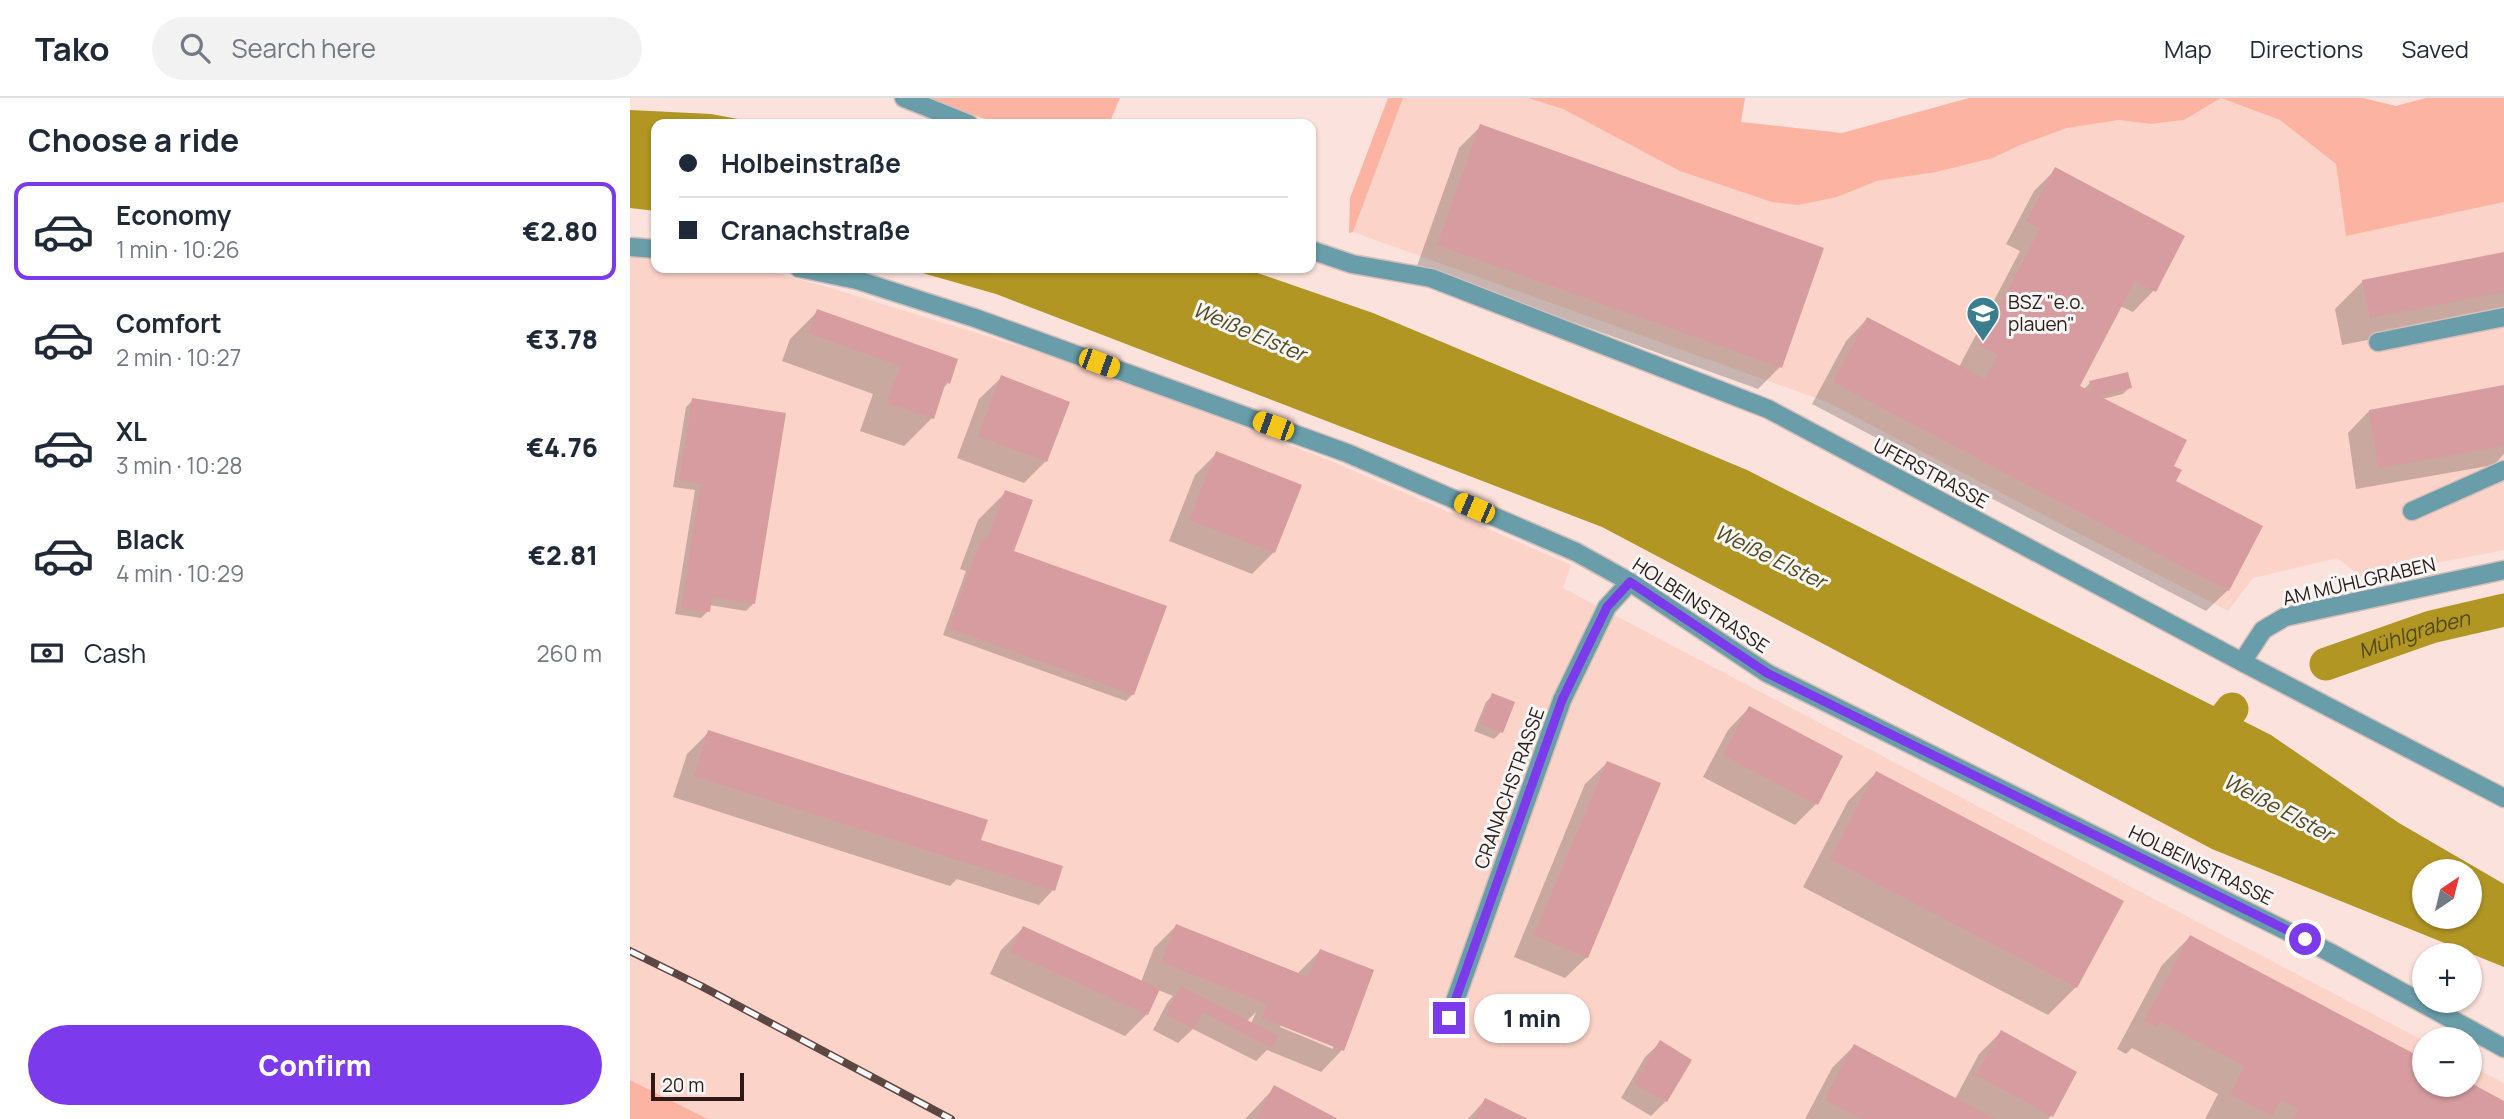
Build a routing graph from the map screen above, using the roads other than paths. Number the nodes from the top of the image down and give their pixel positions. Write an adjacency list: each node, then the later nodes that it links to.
1 (904, 98): 2 (street)
2 (957, 119)
3 (630, 247): 4 (street)
4 (651, 249)
5 (1316, 252): 13 (street, UFERSTRASSE)
6 (823, 273): 12 (street, HOLBEINSTRASSE)
7 (2504, 317): 8 (street)
8 (2378, 342)
9 (2504, 470): 10 (street)
10 (2412, 511)
11 (2504, 570): 13 (street, AM MÜHLGRABEN)
12 (1630, 582): 15 (street, CRANACHSTRASSE); 16 (street, HOLBEINSTRASSE)
13 (2242, 662): 14 (street, UFERSTRASSE)
14 (2504, 798)
15 (1449, 1018)
16 (2504, 1048)

